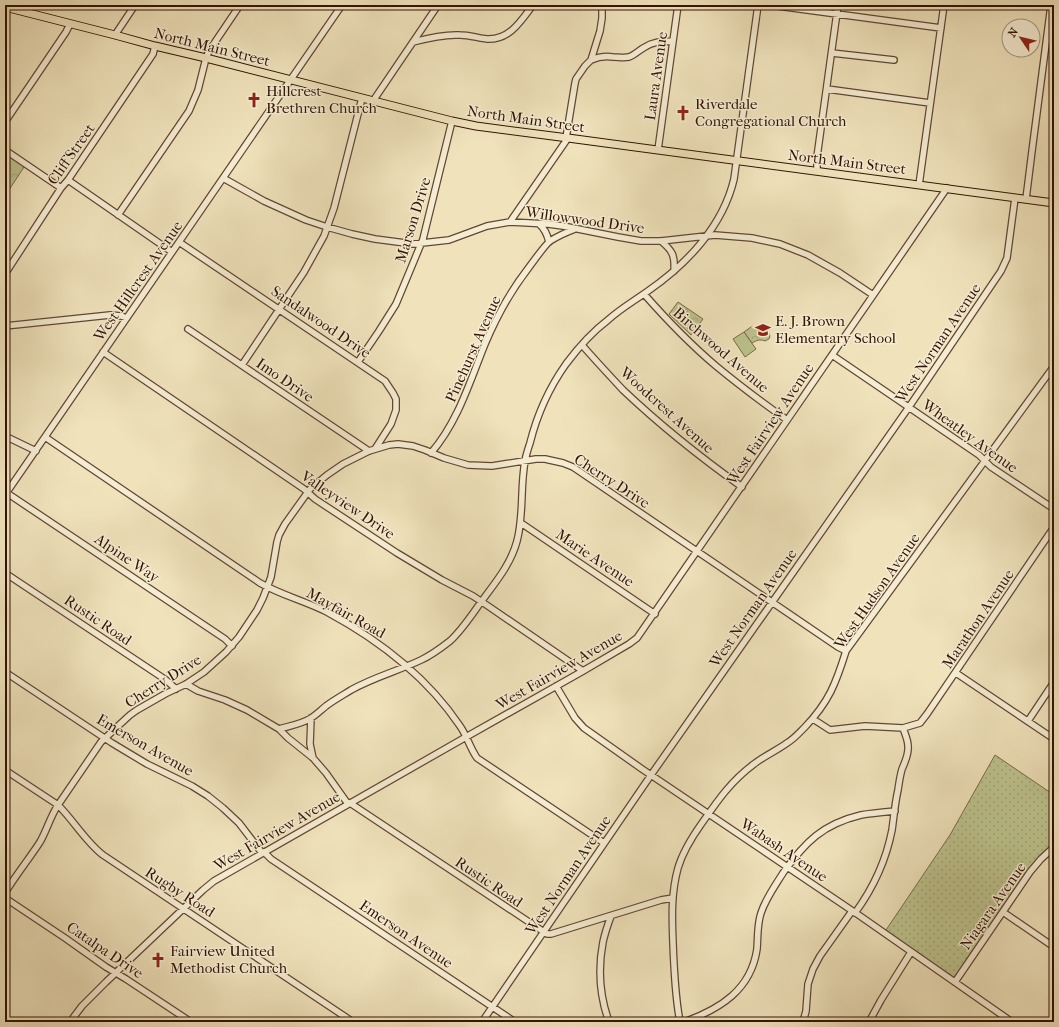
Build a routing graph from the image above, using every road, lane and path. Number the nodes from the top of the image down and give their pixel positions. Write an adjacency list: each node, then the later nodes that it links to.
1 (30, 5): 15 (street)
2 (135, 5): 19 (street)
3 (240, 5): 24 (street)
4 (342, 5): 27 (street, West Hillcrest Avenue)
5 (438, 5): 21 (street)
6 (532, 5): 21 (street)
7 (602, 5): 25 (street)
8 (678, 5): 20 (street, Laura Avenue)
9 (758, 5): 37 (street)
10 (770, 5): 16 (street)
11 (838, 5): 16 (street)
12 (944, 5): 18 (street)
13 (1052, 5): 45 (street)
14 (5, 7): 15 (main road, North Main Street)
15 (25, 12): 17 (main road, North Main Street)
16 (837, 14): 18 (street); 23 (street)
17 (70, 24): 19 (main road, North Main Street); 33 (street)
18 (941, 28): 31 (street)
19 (115, 35): 22 (main road, North Main Street)
20 (673, 41): 25 (street); 36 (street, Laura Avenue)
21 (413, 42): 30 (street)
22 (156, 46): 24 (main road, North Main Street); 40 (street, Cliff Street)
23 (832, 52): 26 (street); 28 (street)
24 (206, 58): 27 (main road, North Main Street); 47 (street)
25 (591, 60): 34 (street)
26 (894, 60)
27 (290, 80): 29 (main road, North Main Street); 39 (street, West Hillcrest Avenue)
28 (827, 89): 31 (street); 38 (street)
29 (362, 98): 30 (main road, North Main Street); 50 (street)
30 (373, 101): 32 (main road, North Main Street)
31 (930, 103): 41 (street)
32 (452, 121): 34 (main road, North Main Street); 56 (street, Marson Drive)
33 (5, 122)
34 (567, 138): 36 (main road, North Main Street); 48 (street)
35 (5, 150): 42 (street)
36 (658, 150): 37 (main road, North Main Street)
37 (737, 161): 38 (main road, North Main Street); 52 (street)
38 (817, 171): 41 (main road, North Main Street)
39 (223, 178): 50 (street, Willowwood Drive); 54 (street, West Hillcrest Avenue)
40 (68, 180): 42 (street, Cliff Street); 47 (street)
41 (919, 185): 43 (main road, North Main Street)
42 (61, 188): 59 (street, Cliff Street)
43 (946, 188): 44 (main road, North Main Street); 61 (street, West Fairview Avenue)
44 (1015, 198): 45 (main road, North Main Street); 72 (street, West Norman Avenue)
45 (1026, 199): 46 (main road, North Main Street)
46 (1054, 203)
47 (118, 215): 57 (street)
48 (510, 222): 49 (street, Willowwood Drive); 56 (street, Willowwood Drive)
49 (538, 224): 51 (street, Willowwood Drive); 55 (street)
50 (327, 227): 56 (street, Willowwood Drive); 62 (street)
51 (575, 229): 53 (street, Willowwood Drive); 55 (street, Pinehurst Avenue)
52 (706, 236): 53 (street, Willowwood Drive); 58 (street); 61 (street, Willowwood Drive)
53 (661, 241): 58 (street)
54 (179, 242): 57 (street, West Hillcrest Avenue); 62 (street, Sandalwood Drive)
55 (549, 242): 79 (street, Pinehurst Avenue)
56 (421, 244): 69 (street, Marson Drive)
57 (172, 252): 63 (street, West Hillcrest Avenue)
58 (674, 271): 60 (street)
59 (5, 274)
60 (644, 294): 66 (street); 73 (street, Birchwood Avenue)
61 (873, 295): 68 (street, West Fairview Avenue)
62 (280, 309): 69 (street, Sandalwood Drive); 70 (street)
63 (127, 318): 64 (street); 67 (street, West Hillcrest Avenue)
64 (5, 326)
65 (188, 329): 70 (street, Imo Drive)
66 (582, 345): 80 (street); 82 (street, Woodcrest Avenue)
67 (103, 352): 75 (street, West Hillcrest Avenue); 83 (street, Valleyview Drive)
68 (832, 355): 72 (street, Wheatley Avenue); 73 (street, West Fairview Avenue)
69 (358, 362): 76 (street, Sandalwood Drive)
70 (242, 365): 78 (street, Imo Drive)
71 (1054, 366): 81 (street, West Hudson Avenue)
72 (909, 407): 81 (street, Wheatley Avenue); 92 (street, West Norman Avenue)
73 (787, 420): 82 (street, West Fairview Avenue)
74 (5, 436): 77 (street)
75 (45, 437): 77 (street, West Hillcrest Avenue); 90 (street, Mayfair Road)
76 (375, 449): 78 (street, Cherry Drive); 79 (street, Cherry Drive)
77 (36, 451): 84 (street, West Hillcrest Avenue)
78 (369, 452): 83 (street, Cherry Drive)
79 (432, 453): 80 (street, Cherry Drive)
80 (525, 461): 86 (street); 88 (street, Cherry Drive)
81 (984, 461): 85 (street, Wheatley Avenue); 95 (street, West Hudson Avenue)
82 (742, 487): 88 (street, West Fairview Avenue)
83 (308, 493): 90 (street, Cherry Drive); 91 (street, Valleyview Drive)
84 (6, 494): 94 (street, Alpine Way)
85 (1054, 509)
86 (521, 523): 91 (street); 93 (street, Marie Avenue)
87 (1054, 527): 99 (street, Marathon Avenue)
88 (697, 552): 92 (street, Cherry Drive); 93 (street, West Fairview Avenue)
89 (5, 573): 103 (street, Rustic Road)
90 (267, 587): 94 (street, Cherry Drive); 96 (street, Mayfair Road)
91 (481, 601): 96 (street); 97 (street, Valleyview Drive)
92 (772, 602): 95 (street, Cherry Drive); 114 (street, West Norman Avenue)
93 (655, 614): 97 (street, West Fairview Avenue)
94 (232, 646): 101 (street, Cherry Drive)
95 (846, 650): 105 (street, West Hudson Avenue)
96 (406, 666): 104 (street); 109 (street, Mayfair Road)
97 (583, 671): 102 (street, West Fairview Avenue)
98 (5, 672): 110 (street, Emerson Avenue)
99 (956, 673): 106 (street); 107 (street, Marathon Avenue)
100 (1054, 682): 106 (street)
101 (186, 684): 103 (street, Cherry Drive); 108 (street, Rustic Road)
102 (556, 686): 109 (street, West Fairview Avenue); 114 (street, Wabash Avenue)
103 (176, 689): 110 (street, Cherry Drive)
104 (311, 718): 108 (street); 112 (street)
105 (813, 719): 107 (street); 118 (street, West Hudson Avenue)
106 (1028, 721): 111 (street)
107 (903, 728): 117 (street)
108 (279, 729): 112 (street, Rustic Road)
109 (466, 736): 115 (street, West Fairview Avenue); 119 (street, Mayfair Road)
110 (105, 738): 116 (street, Cherry Drive); 121 (street, Emerson Avenue)
111 (1054, 739)
112 (313, 758): 115 (street, Rustic Road)
113 (5, 770): 116 (street, Rugby Road)
114 (651, 775): 118 (street, Wabash Avenue); 119 (street, West Norman Avenue)
115 (349, 804): 121 (street, West Fairview Avenue); 130 (street, Rustic Road)
116 (58, 805): 123 (street, Cherry Drive); 126 (street, Rugby Road)
117 (895, 811): 122 (street); 127 (street)
118 (708, 814): 122 (street, Wabash Avenue); 125 (street, West Hudson Avenue)
119 (604, 843): 130 (street, West Norman Avenue)
120 (1054, 847): 128 (street, Niagara Avenue)
121 (263, 852): 126 (street, West Fairview Avenue); 135 (street, Emerson Avenue)
122 (787, 868): 127 (street, Wabash Avenue); 144 (street)
123 (5, 893)
124 (5, 898): 133 (street, Catalpa Drive)
125 (673, 898): 129 (street); 143 (street, West Hudson Avenue)
126 (183, 909): 133 (street, West Fairview Avenue); 139 (street, Rugby Road)
127 (854, 912): 132 (street, Wabash Avenue); 145 (street)
128 (1003, 912): 131 (street); 134 (street, Niagara Avenue)
129 (610, 916): 130 (street); 142 (street)
130 (543, 932): 135 (street, West Norman Avenue)
131 (1054, 948)
132 (911, 952): 134 (street, Wabash Avenue); 146 (street)
133 (116, 973): 137 (street, West Fairview Avenue); 138 (street, Catalpa Drive)
134 (954, 982): 136 (street, Wabash Avenue)
135 (492, 1006): 140 (street, West Norman Avenue); 141 (street, Emerson Avenue)
136 (1011, 1021): 147 (street)
137 (70, 1022)
138 (191, 1022)
139 (353, 1022)
140 (482, 1022)
141 (515, 1022)
142 (609, 1022)
143 (680, 1022)
144 (684, 1022)
145 (803, 1022)
146 (869, 1022)
147 (956, 1022)

